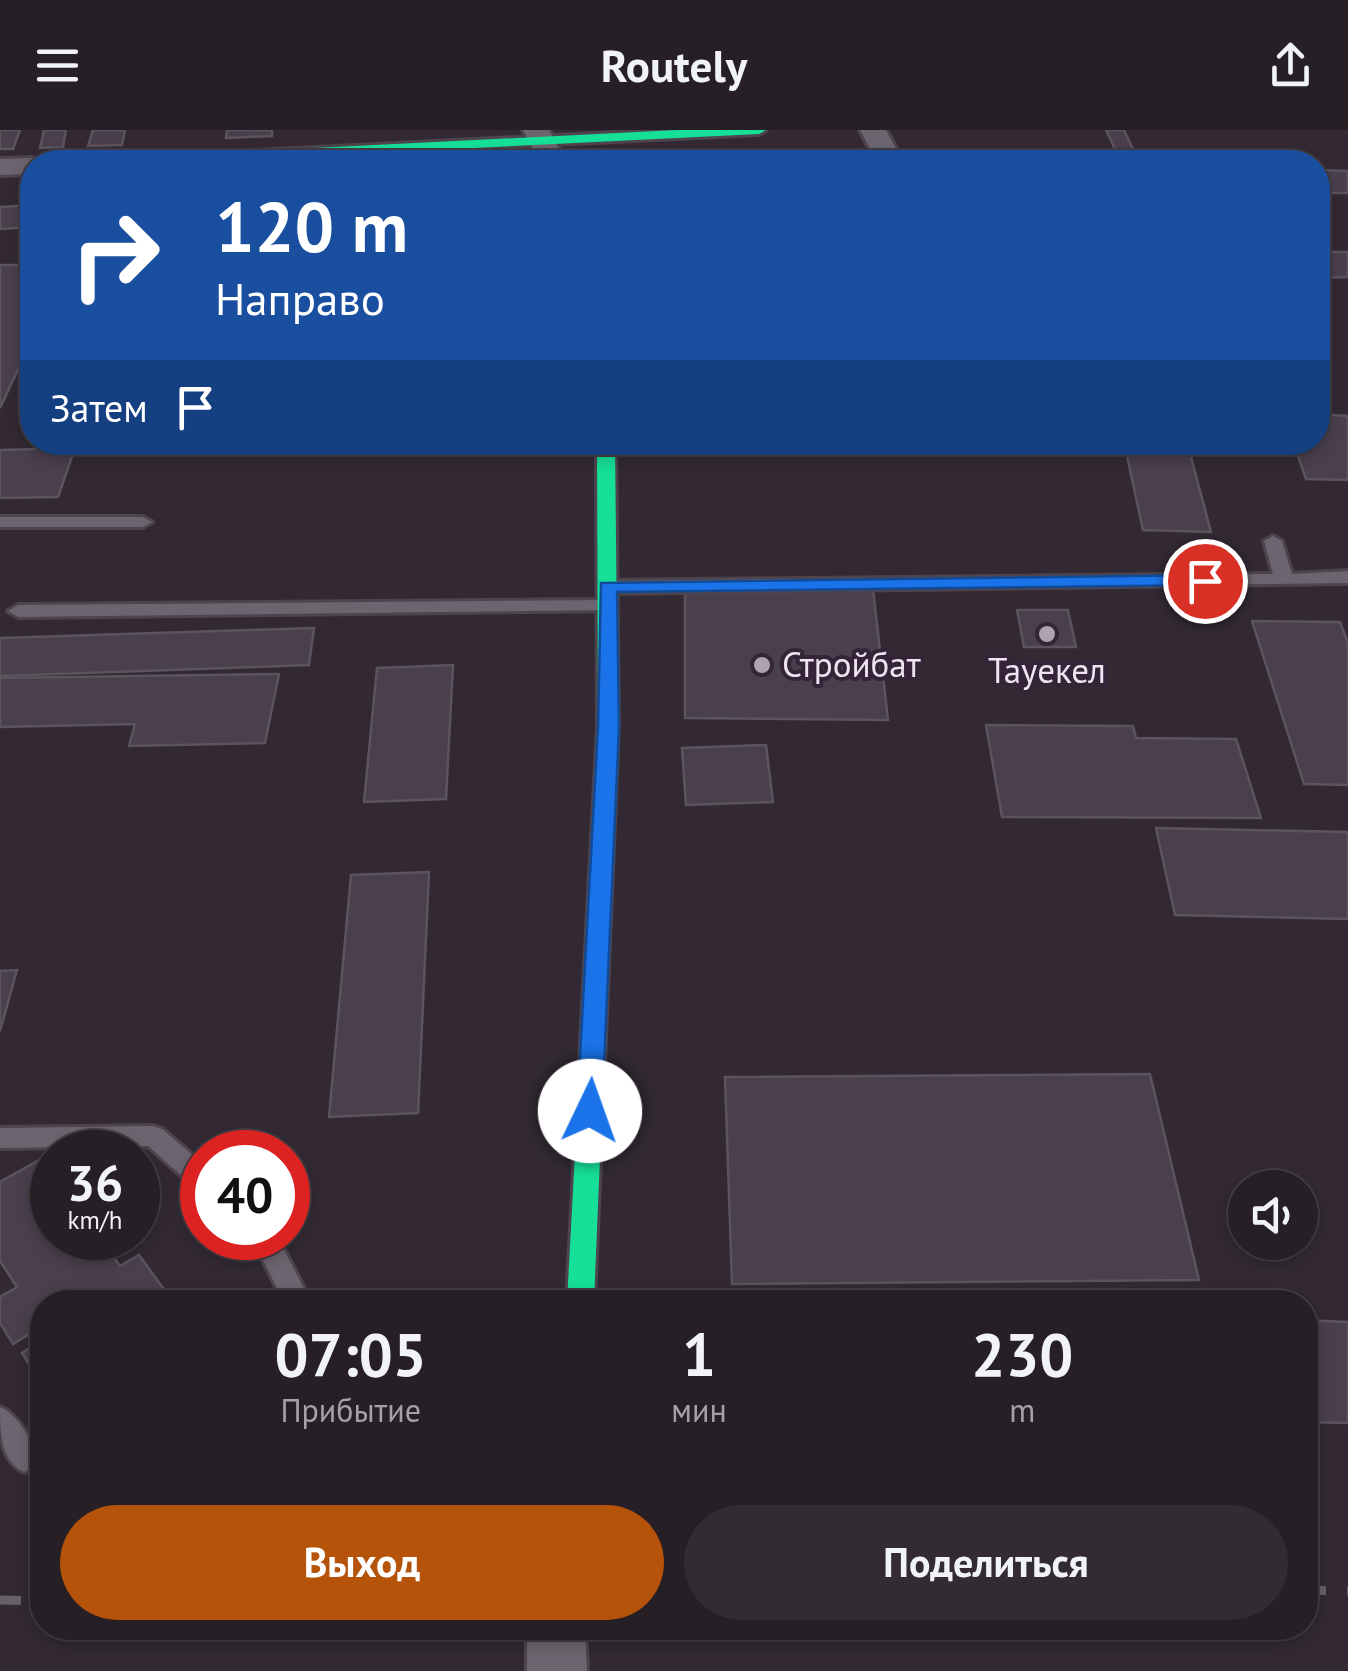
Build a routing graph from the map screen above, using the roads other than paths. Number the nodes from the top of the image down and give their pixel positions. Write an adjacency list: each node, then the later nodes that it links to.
1 (758, 130): 2 (street)
2 (544, 145): 3 (street)
3 (349, 150)
4 (606, 455): 10 (street)
5 (0, 522): 6 (lane)
6 (143, 522)
7 (1274, 541): 9 (lane)
8 (1348, 577): 9 (lane)
9 (1284, 580): 10 (lane)
10 (608, 596): 11 (lane); 16 (street)
11 (18, 611)
12 (0, 1138): 13 (lane)
13 (180, 1159)
14 (277, 1260): 15 (lane)
15 (292, 1290)
16 (581, 1290)
17 (0, 1420): 18 (lane)
18 (24, 1458)
19 (556, 1640): 20 (street)
20 (557, 1671)

